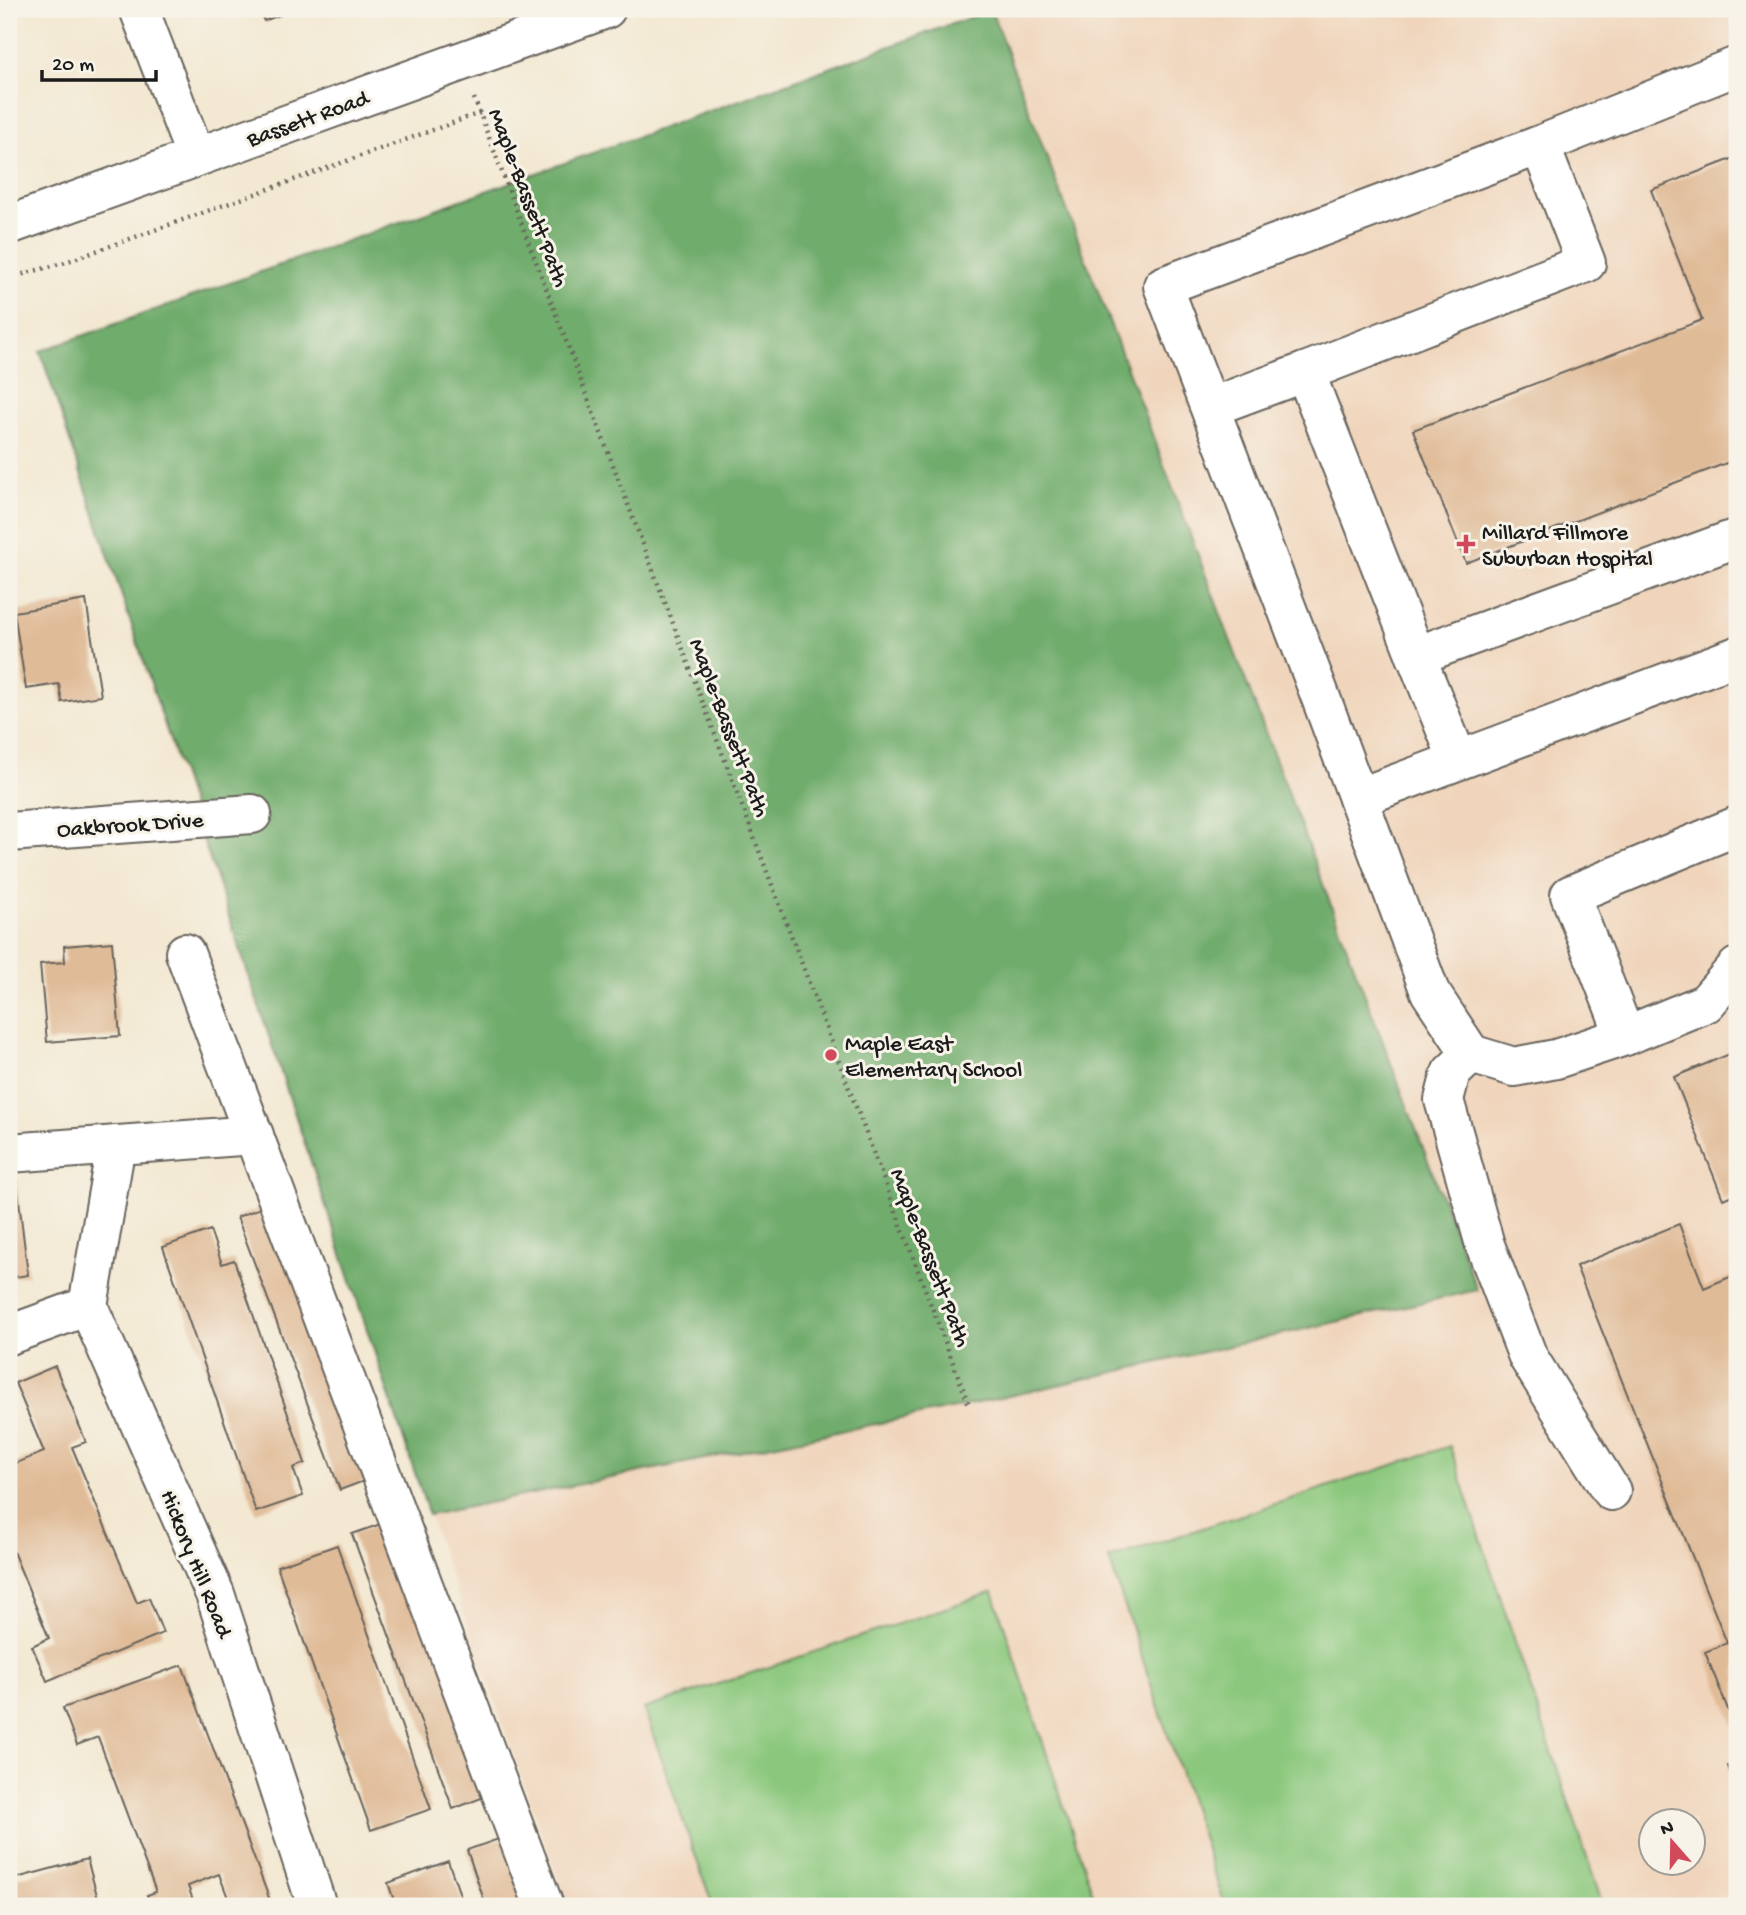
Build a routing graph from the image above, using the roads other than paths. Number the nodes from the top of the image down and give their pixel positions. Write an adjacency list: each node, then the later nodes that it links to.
1 (139, 9): 5 (street)
2 (606, 9): 5 (street, Bassett Road)
3 (1737, 65): 4 (street)
4 (1540, 145): 7 (street); 8 (street)
5 (195, 157): 6 (street, Bassett Road)
6 (9, 225)
7 (1305, 372): 8 (street); 10 (street)
8 (1211, 407): 13 (street)
9 (1737, 538): 10 (street)
10 (1416, 656): 12 (street)
11 (1737, 656): 12 (street)
12 (1458, 760): 13 (street)
13 (1358, 797): 20 (street)
14 (252, 814): 16 (street, Oakbrook Drive)
15 (1737, 826): 19 (street)
16 (9, 832)
17 (185, 953): 21 (street)
18 (1737, 967): 19 (street)
19 (1625, 1036): 20 (street)
20 (1471, 1054): 26 (street)
21 (254, 1135): 22 (street); 28 (street)
22 (116, 1145): 23 (street); 24 (street)
23 (9, 1153)
24 (88, 1306): 25 (street); 27 (street, Hickory Hill Road)
25 (9, 1335)
26 (1611, 1491)
27 (317, 1906)
28 (544, 1906)

